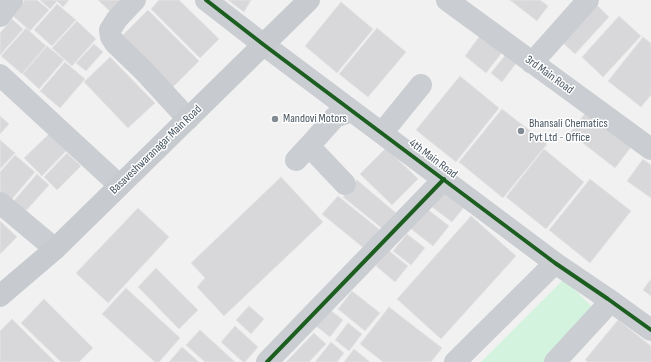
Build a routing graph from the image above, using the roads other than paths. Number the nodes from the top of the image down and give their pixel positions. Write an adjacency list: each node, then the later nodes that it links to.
1 (12, 0): 7 (street)
2 (135, 0): 13 (street)
3 (206, 0): 8 (street, 4th Main Road)
4 (309, 0): 8 (main road, Basaveshwaranagar Main Road)
5 (447, 0): 9 (street, 3rd Main Road)
6 (588, 0): 9 (street)
7 (0, 16)
8 (264, 45): 12 (street, 4th Main Road); 13 (main road, Basaveshwaranagar Main Road)
9 (532, 62): 15 (street, 3rd Main Road)
10 (0, 75): 18 (street)
11 (421, 85): 14 (street)
12 (352, 111): 14 (street, 4th Main Road); 17 (street)
13 (188, 119): 18 (main road, Basaveshwaranagar Main Road)
14 (382, 133): 16 (street, 4th Main Road)
15 (651, 149)
16 (444, 179): 21 (street, 4th Main Road); 25 (street)
17 (345, 184)
18 (119, 185): 20 (main road, Basaveshwaranagar Main Road)
19 (0, 203): 20 (street)
20 (55, 249): 22 (main road, Basaveshwaranagar Main Road)
21 (554, 263): 23 (street, 4th Main Road); 26 (street)
22 (0, 296)
23 (611, 301): 24 (street, 4th Main Road); 27 (street)
24 (651, 330)
25 (267, 362)
26 (455, 362)
27 (555, 362)

